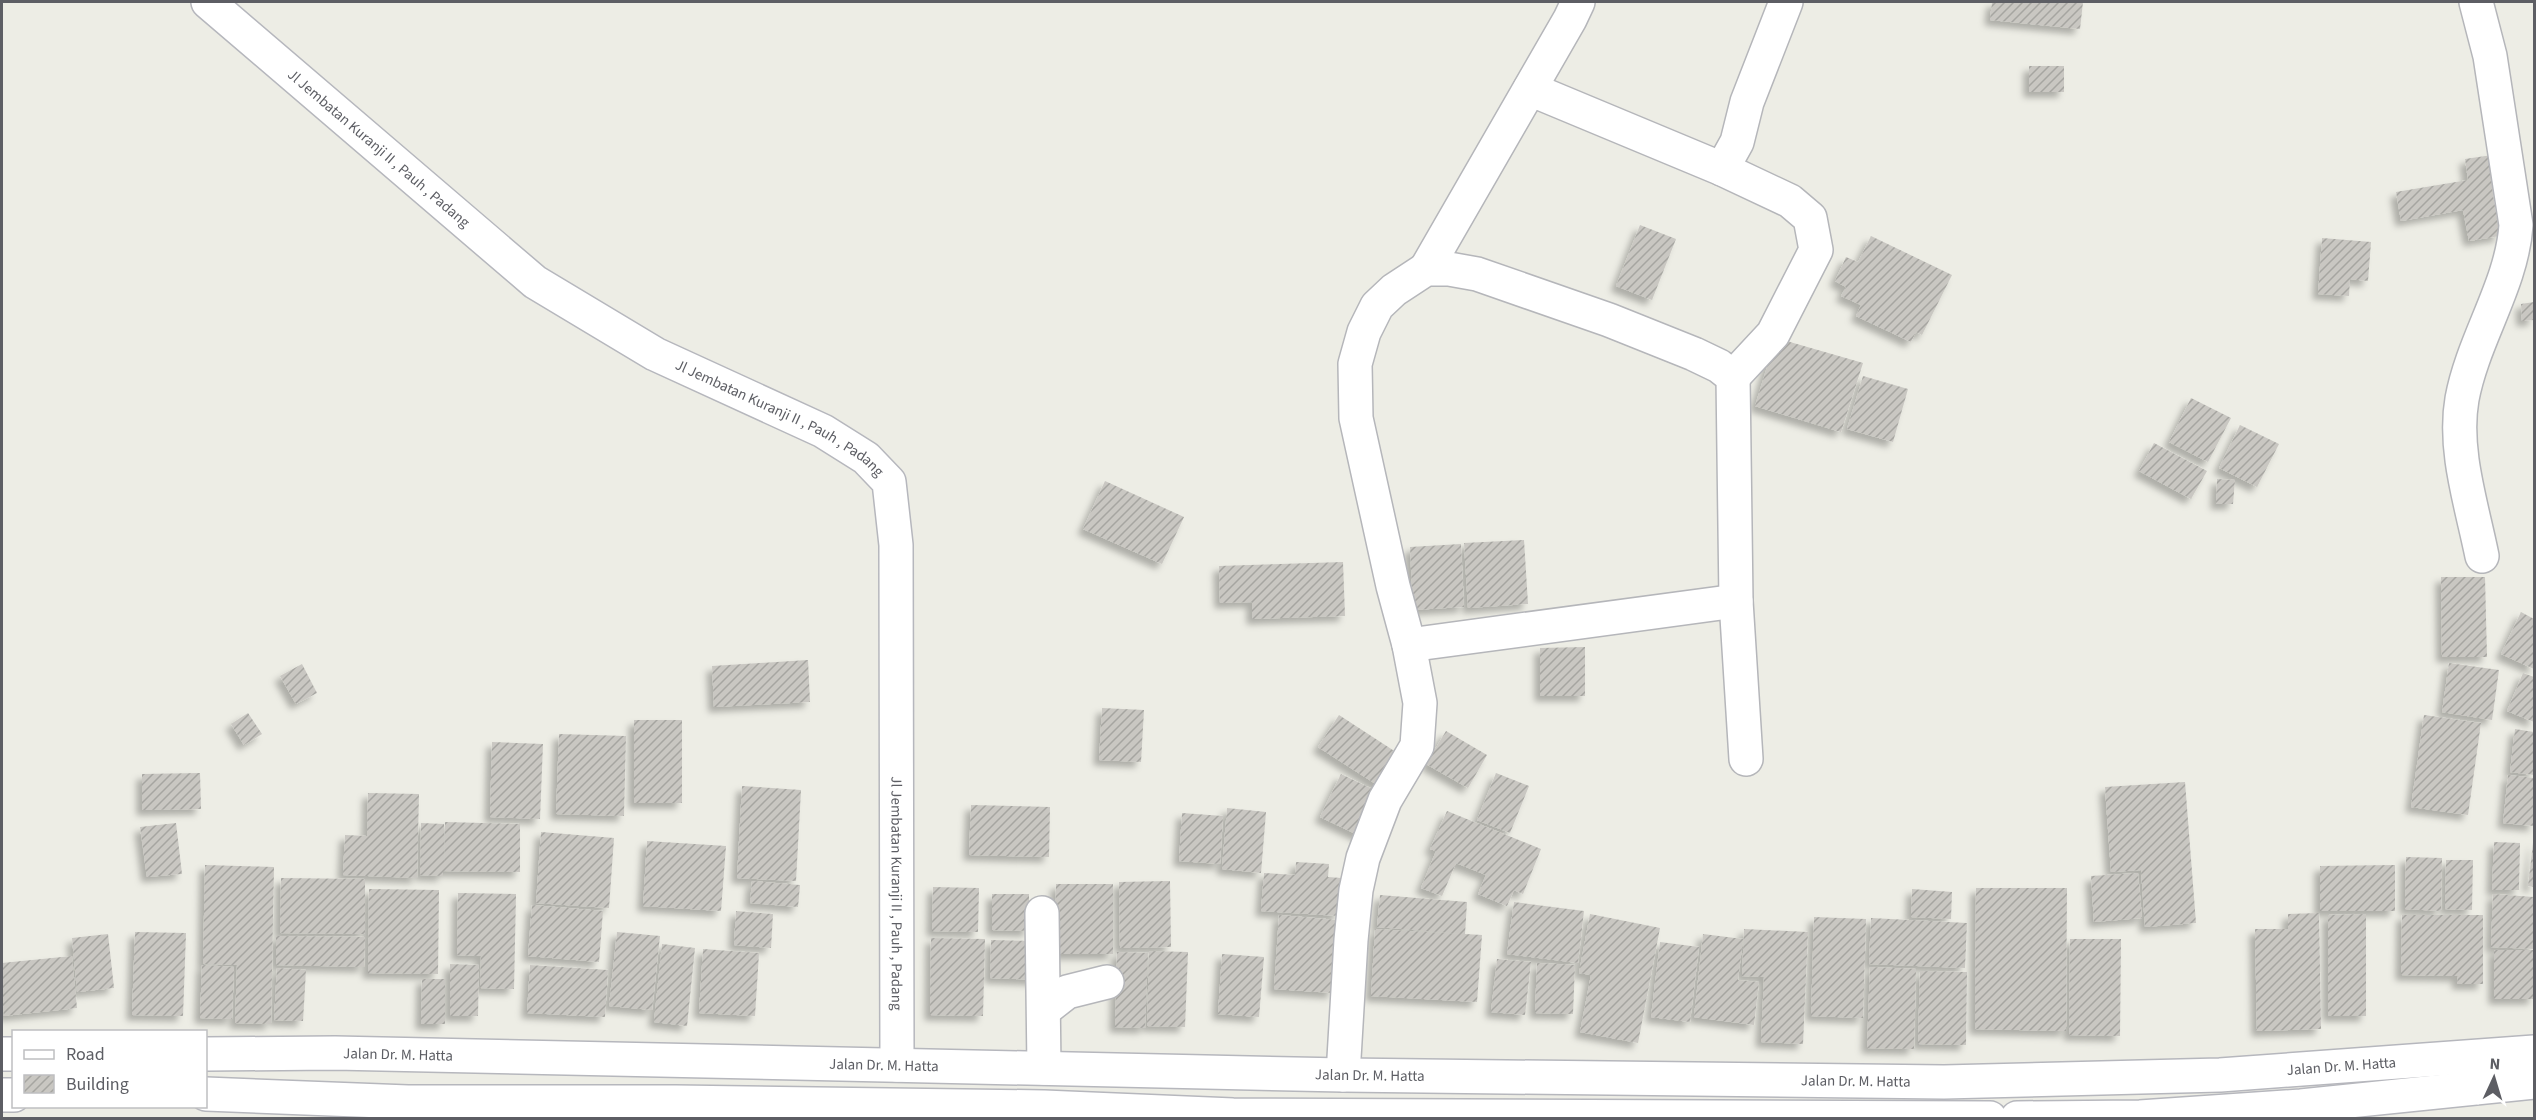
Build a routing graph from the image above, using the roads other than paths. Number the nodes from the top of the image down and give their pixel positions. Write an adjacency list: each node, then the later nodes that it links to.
1 (208, 2): 19 (street, Jl Jembatan Kuranji II , Pauh , Padang)
2 (1578, 2): 5 (street)
3 (1786, 2): 6 (street)
4 (2476, 2): 7 (street)
5 (1530, 89): 6 (street); 8 (street)
6 (1722, 169): 9 (street)
7 (2522, 260): 10 (street)
8 (1426, 269): 9 (street); 12 (street)
9 (1733, 377): 11 (street)
10 (2482, 556)
11 (1736, 601): 12 (street); 13 (street)
12 (1409, 645): 21 (street)
13 (1746, 759)
14 (1042, 913): 16 (street)
15 (1107, 982): 16 (street)
16 (1044, 1010): 20 (street)
17 (2535, 1052): 22 (street, Jalan Dr. M. Hatta)
18 (207, 1054): 19 (street, Jalan Dr. M. Hatta)
19 (897, 1065): 20 (street, Jalan Dr. M. Hatta)
20 (1044, 1068): 21 (street, Jalan Dr. M. Hatta)
21 (1343, 1075): 22 (street, Jalan Dr. M. Hatta)
22 (2164, 1076): 27 (street)
23 (2535, 1082): 27 (street)
24 (207, 1094): 25 (street)
25 (408, 1110): 26 (street)
26 (1043, 1113): 28 (street)
27 (2165, 1115): 30 (street)
28 (1402, 1117): 29 (street)
29 (1990, 1119)
30 (2017, 1119)

